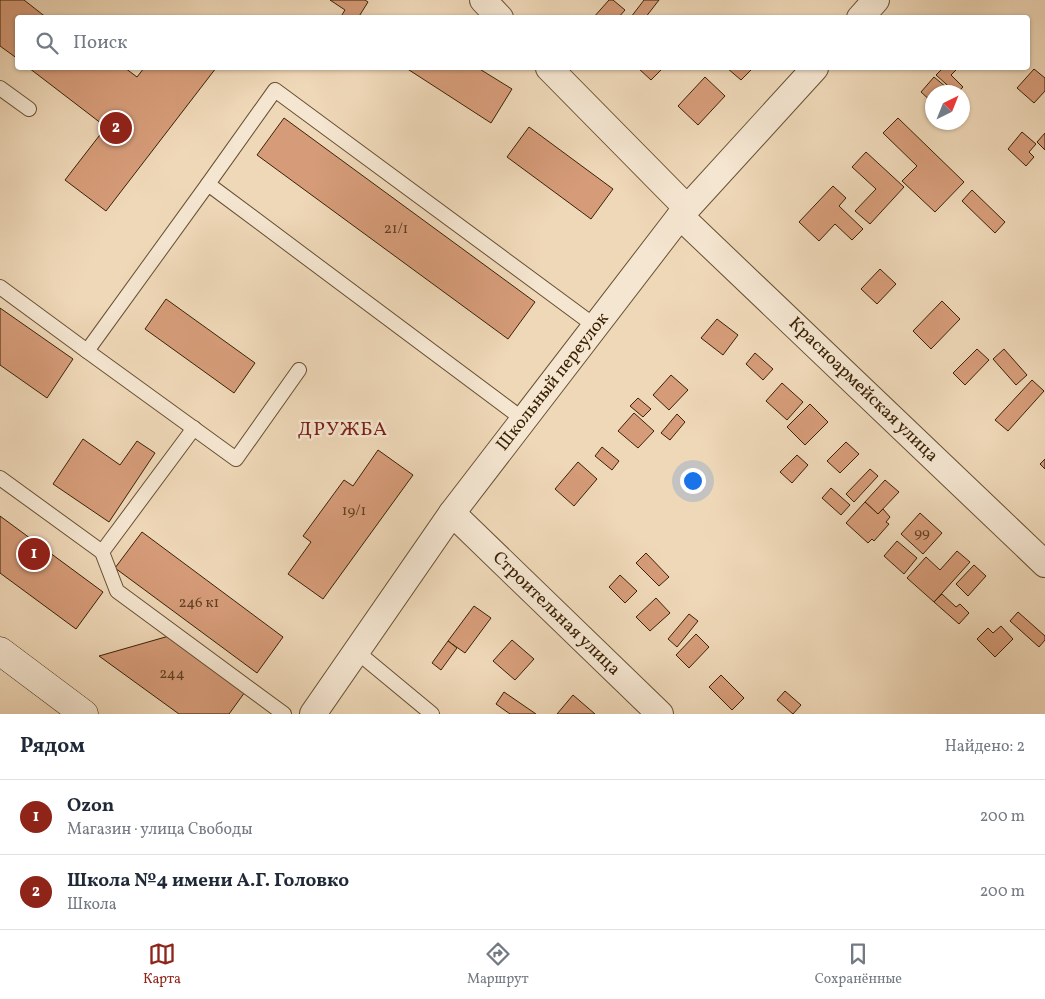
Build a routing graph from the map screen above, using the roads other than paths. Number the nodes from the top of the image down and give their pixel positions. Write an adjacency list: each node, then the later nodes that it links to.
1 (483, 0): 3 (street)
2 (876, 0): 4 (street)
3 (497, 15)
4 (863, 15)
5 (551, 70): 10 (street, Красноармейская улица)
6 (813, 70): 10 (street, Школьный переулок)
7 (0, 88): 8 (lane)
8 (30, 110)
9 (208, 184): 12 (lane); 13 (lane); 15 (lane)
10 (684, 212): 12 (street, Школьный переулок); 20 (street, Красноармейская улица)
11 (0, 288): 13 (lane)
12 (595, 326): 15 (street, Школьный переулок)
13 (88, 351): 16 (lane)
14 (299, 370): 16 (lane)
15 (524, 420): 18 (street, Школьный переулок)
16 (194, 428): 19 (lane)
17 (0, 478): 19 (lane)
18 (452, 513): 22 (street, Школьный переулок); 27 (street, Строительная улица)
19 (102, 552): 24 (lane)
20 (1045, 564)
21 (0, 651): 23 (main road)
22 (356, 651): 25 (street, Школьный переулок); 26 (lane)
23 (84, 714)
24 (284, 714)
25 (313, 714)
26 (432, 714)
27 (660, 714)

